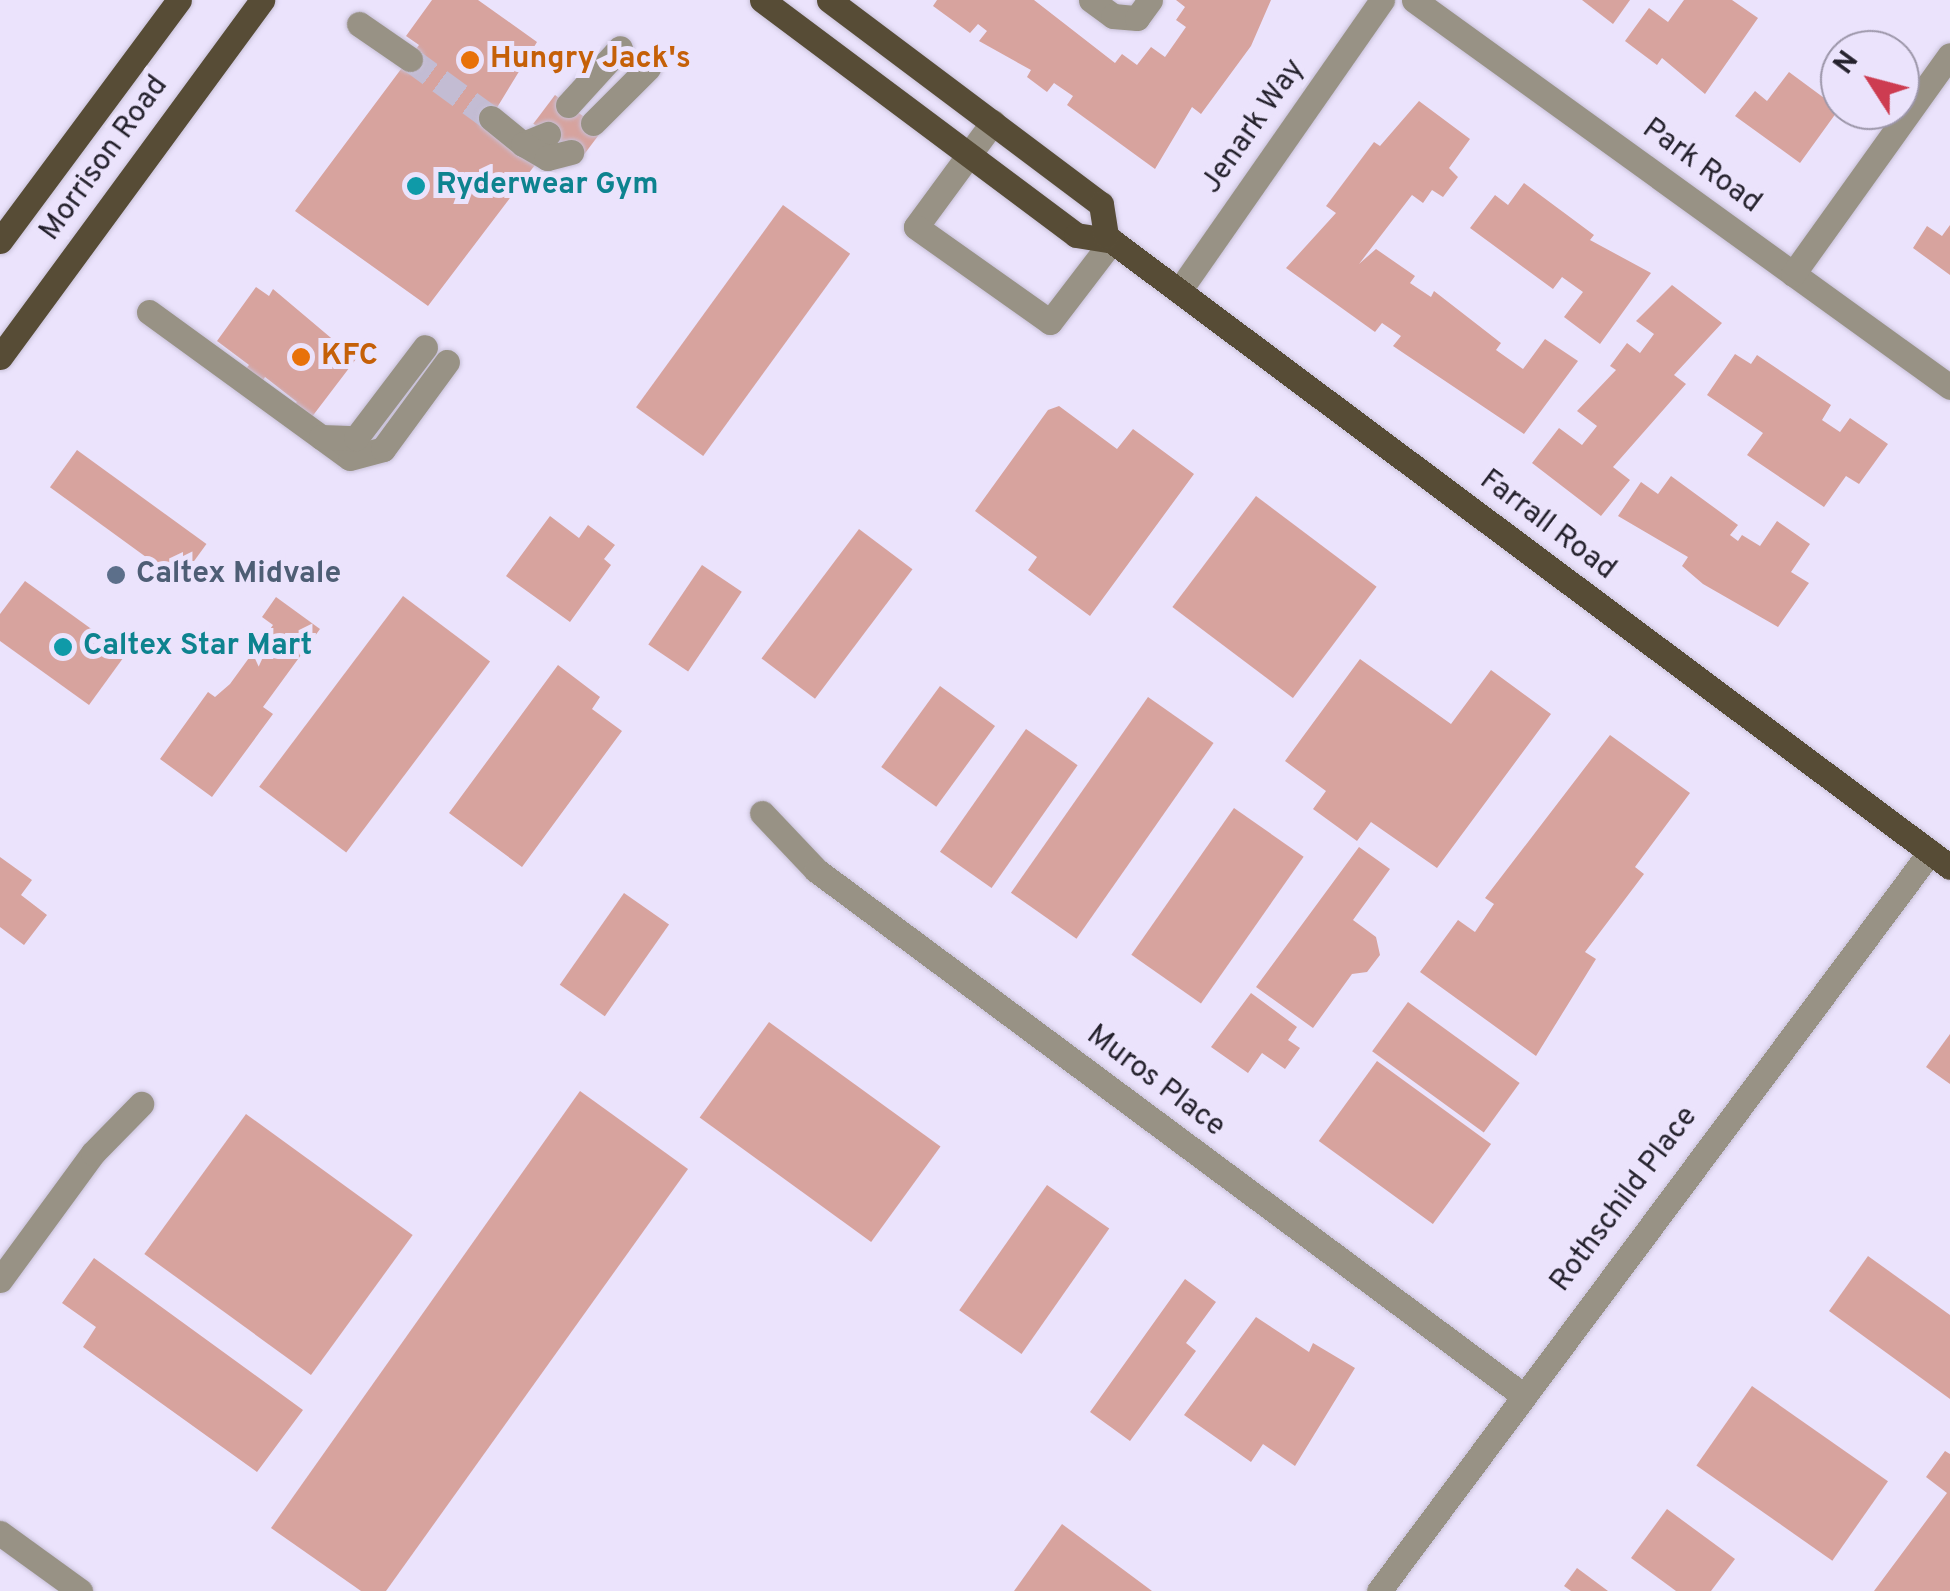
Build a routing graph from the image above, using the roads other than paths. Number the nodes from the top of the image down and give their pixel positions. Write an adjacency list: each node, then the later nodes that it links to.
1 (180, 0): 21 (main road, Morrison Road)
2 (262, 0): 26 (main road, Morrison Road)
3 (762, 0): 19 (main road, Farrall Road)
4 (829, 0): 16 (main road)
5 (1091, 0): 6 (street)
6 (1150, 0)
7 (1382, 0): 23 (street, Jenark Way)
8 (1414, 0): 22 (street, Park Road)
9 (359, 24): 12 (street)
10 (620, 48): 14 (street)
11 (1950, 56): 22 (street)
12 (410, 58)
13 (648, 68): 17 (street)
14 (568, 105)
15 (491, 118): 18 (street)
16 (993, 122): 19 (street); 20 (main road)
17 (593, 123)
18 (571, 152)
19 (970, 154): 20 (main road, Farrall Road); 20 (street)
20 (1109, 238): 23 (main road, Farrall Road)
21 (0, 241)
22 (1793, 274): 28 (street, Park Road)
23 (1179, 291): 31 (main road, Farrall Road)
24 (149, 312): 29 (street)
25 (425, 348): 29 (street)
26 (0, 357)
27 (447, 362): 29 (street)
28 (1950, 387)
29 (321, 437)
30 (762, 813): 34 (street, Muros Place)
31 (1940, 860): 34 (street, Rothschild Place)
32 (140, 1104): 33 (street)
33 (0, 1280)
34 (1520, 1392): 37 (street, Rothschild Place)
35 (0, 1533): 36 (street)
36 (80, 1591)
37 (1379, 1591)

